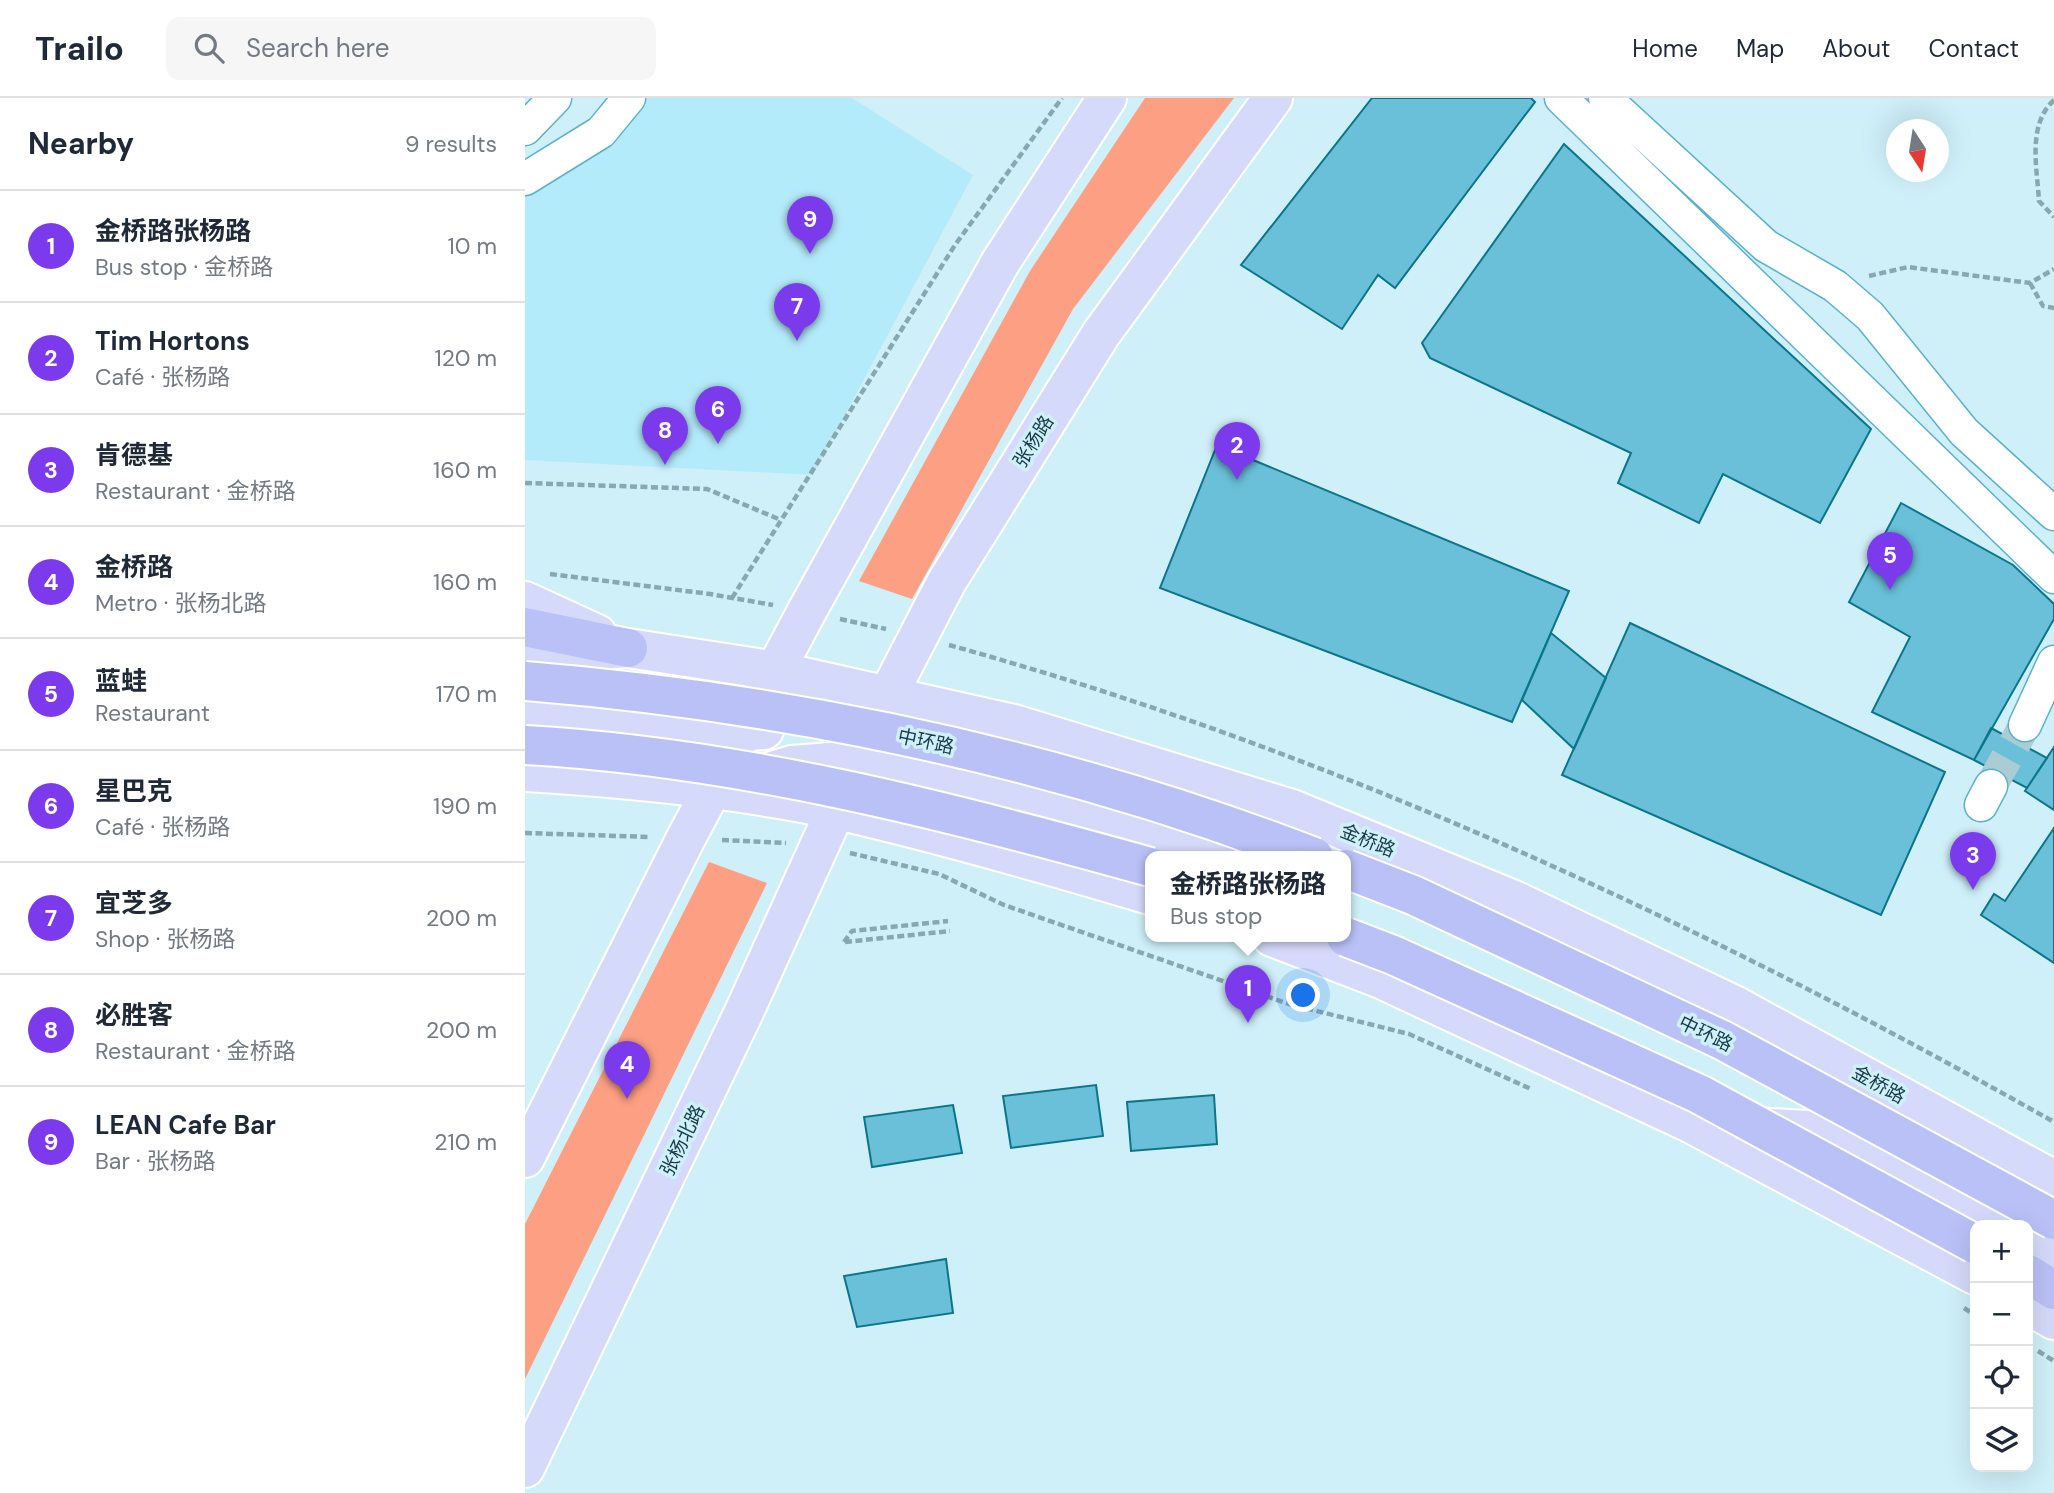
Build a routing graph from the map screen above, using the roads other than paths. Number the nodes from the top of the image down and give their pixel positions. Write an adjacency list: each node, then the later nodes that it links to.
1 (555, 98): 7 (street)
2 (628, 98): 8 (street)
3 (1107, 98): 16 (main road)
4 (1273, 98): 18 (main road, 张杨路)
5 (1561, 98): 10 (street)
6 (1605, 98): 9 (street)
7 (525, 129)
8 (525, 179)
9 (2054, 514)
10 (2054, 577)
11 (525, 601): 13 (main road, 金桥路)
12 (525, 627): 13 (highway)
13 (628, 648): 14 (main road, 金桥路); 16 (main road, 金桥路)
14 (525, 654)
15 (2054, 662): 20 (street)
16 (776, 671): 18 (main road, 金桥路); 21 (main road)
17 (525, 681): 28 (highway, 中环路, bridge)
18 (887, 697): 21 (main road); 23 (main road, 张杨路); 33 (main road, 金桥路)
19 (525, 711): 21 (main road)
20 (2025, 725)
21 (743, 732): 25 (main road)
22 (525, 745): 29 (highway, bridge)
23 (857, 760): 25 (main road); 26 (main road, 张杨路); 27 (main road)
24 (525, 772): 25 (main road)
25 (710, 791): 26 (main road); 37 (main road)
26 (834, 810): 32 (main road); 49 (main road, 张杨北路)
27 (1197, 851)
28 (1298, 851)
29 (1145, 866)
30 (1351, 871): 40 (highway, 中环路, bridge)
31 (1351, 888): 33 (main road)
32 (1145, 894)
33 (1514, 901): 38 (main road, 金桥路)
34 (1351, 939): 42 (highway, bridge)
35 (1285, 942): 36 (main road)
36 (1690, 1124): 39 (main road); 45 (main road)
37 (525, 1158)
38 (2054, 1180)
39 (2000, 1220)
40 (2054, 1220)
41 (2033, 1239): 43 (main road)
42 (1970, 1241)
43 (2054, 1252)
44 (2033, 1278): 46 (highway)
45 (1964, 1288)
46 (2054, 1290)
47 (2033, 1308): 48 (main road)
48 (2054, 1320)
49 (525, 1468)

